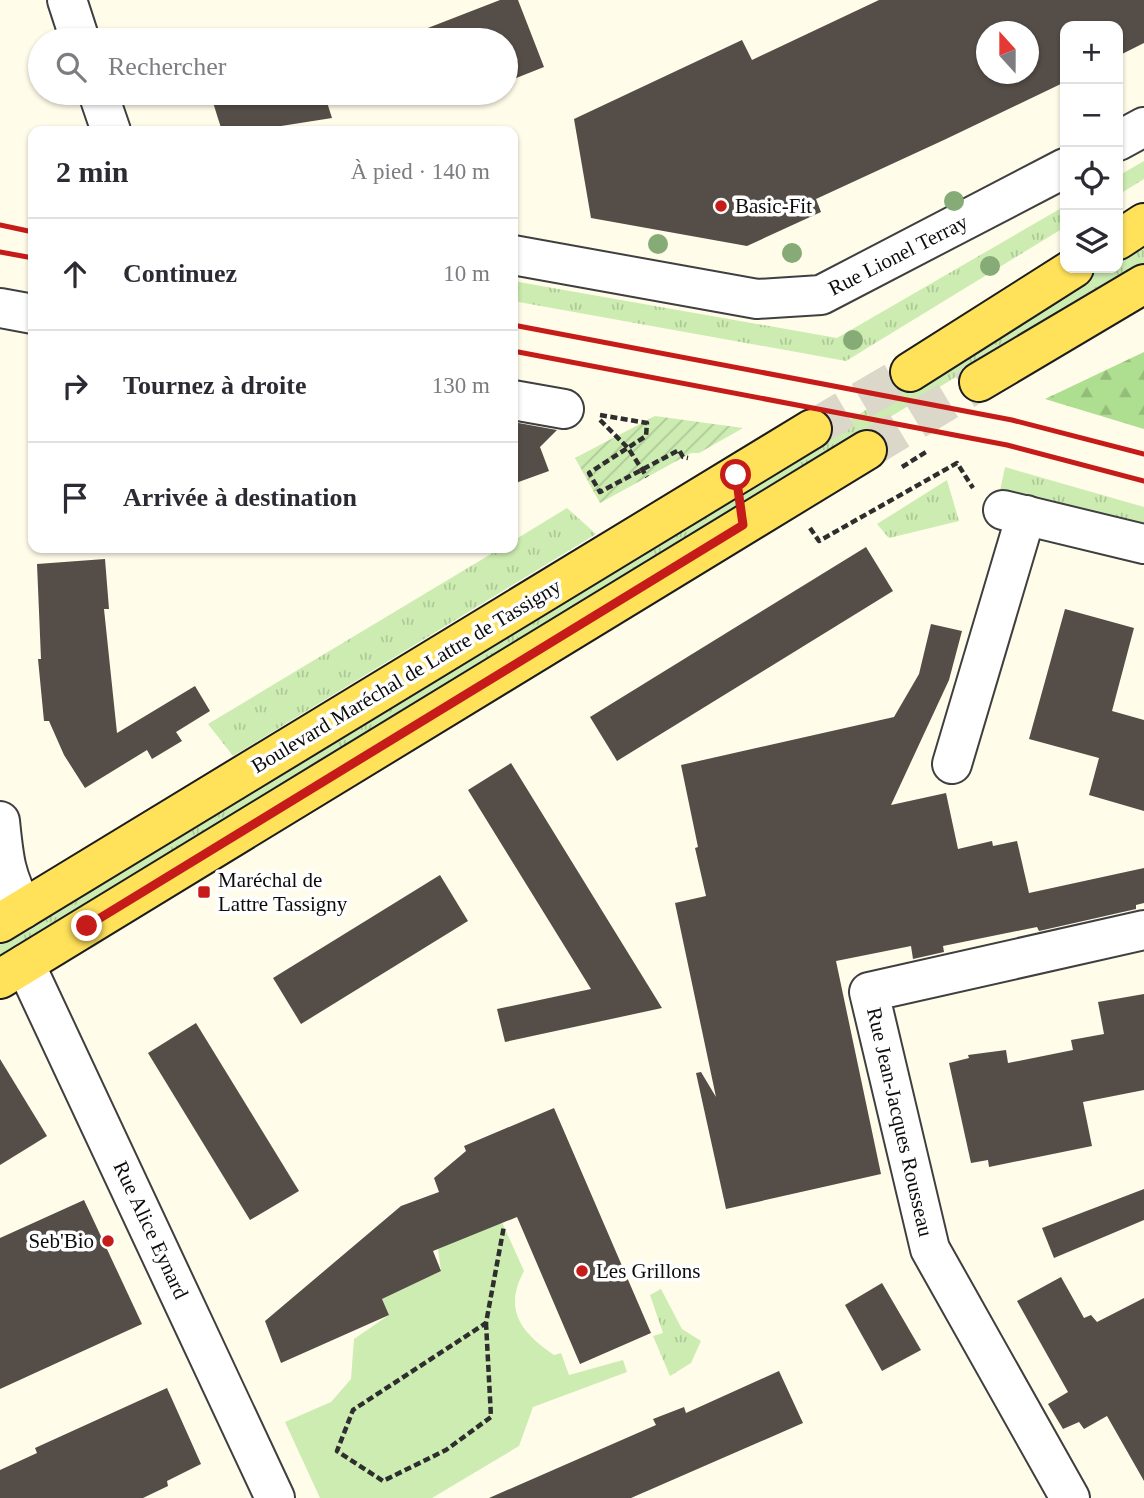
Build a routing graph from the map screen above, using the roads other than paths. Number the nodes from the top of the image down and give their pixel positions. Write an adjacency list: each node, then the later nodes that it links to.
1 (66, 0): 2 (street)
2 (76, 28)
3 (102, 105): 4 (street)
4 (109, 126)
5 (1144, 127): 6 (street)
6 (1123, 138)
7 (1060, 172): 10 (street, Rue Lionel Terray)
8 (1144, 223): 9 (main road)
9 (1123, 237)
10 (518, 256)
11 (1066, 273): 15 (main road)
12 (1144, 284): 16 (main road)
13 (0, 308): 14 (street)
14 (28, 313)
15 (910, 372)
16 (979, 382)
17 (518, 401): 18 (street)
18 (564, 409)
19 (812, 429): 25 (main road, Boulevard Maréchal de Lattre de Tassigny)
20 (867, 450): 27 (main road)
21 (1144, 544): 22 (street)
22 (952, 764)
23 (0, 821): 24 (street)
24 (1, 830): 25 (street)
25 (12, 916)
26 (1144, 930): 29 (street, Rue Jean-Jacques Rousseau)
27 (12, 971): 28 (street, Rue Alice Eynard)
28 (275, 1498)
29 (1070, 1498)

